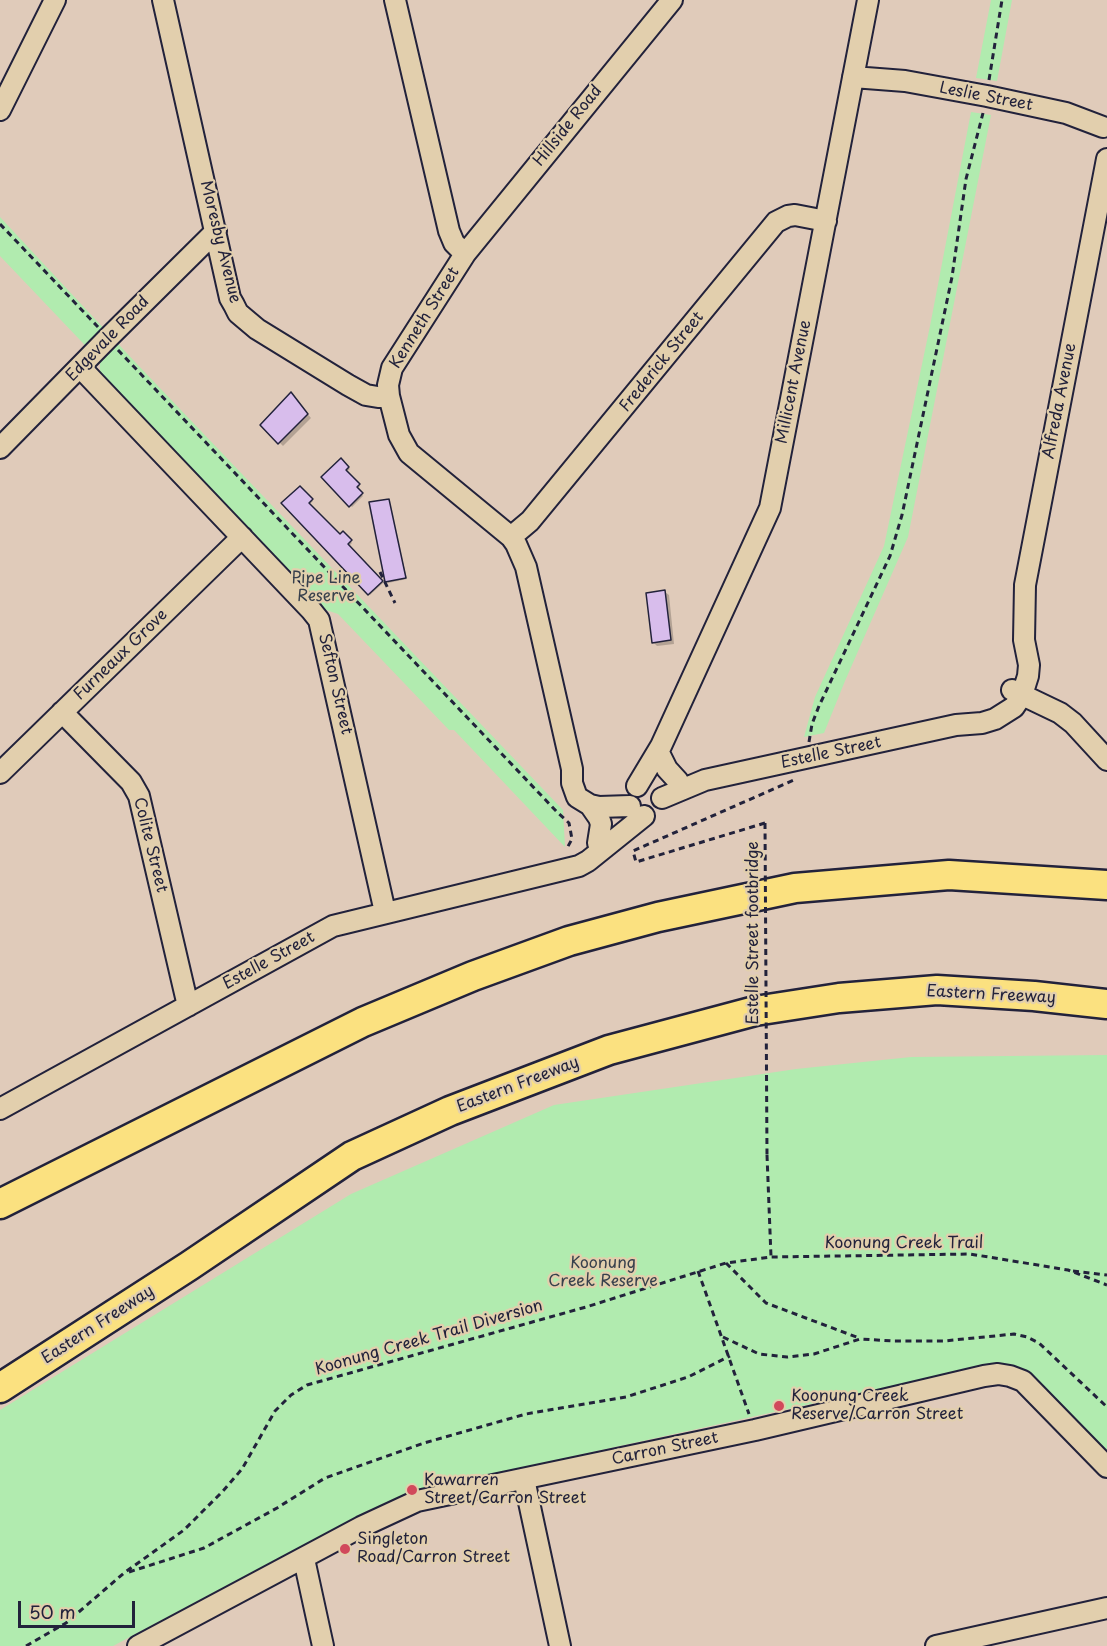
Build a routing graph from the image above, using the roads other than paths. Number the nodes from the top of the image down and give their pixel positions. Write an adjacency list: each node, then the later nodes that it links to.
1 (55, 0): 7 (street)
2 (163, 0): 11 (street, Moresby Avenue)
3 (395, 0): 12 (street, Kenneth Street)
4 (672, 0): 12 (street, Hillside Road)
5 (868, 0): 6 (street, Millicent Avenue)
6 (854, 71): 8 (street, Leslie Street); 10 (street, Millicent Avenue)
7 (0, 110)
8 (1105, 123): 9 (street, Alfreda Avenue)
9 (1106, 160): 18 (street, Alfreda Avenue)
10 (826, 221): 17 (street, Frederick Street); 20 (street, Millicent Avenue)
11 (216, 231): 13 (street, Edgevale Road); 14 (street, Moresby Avenue)
12 (465, 254): 14 (street, Kenneth Street)
13 (80, 367): 15 (street, Edgevale Road); 16 (street, Sefton Street)
14 (389, 396): 17 (street, Kenneth Street)
15 (0, 448)
16 (242, 537): 19 (street, Furneaux Grove); 31 (street, Sefton Street)
17 (511, 537): 22 (street, Kenneth Street)
18 (1016, 692): 21 (street); 24 (street, Estelle Street)
19 (62, 712): 23 (street, Furneaux Grove); 33 (street, Colite Street)
20 (660, 749): 25 (street); 26 (street, Millicent Avenue)
21 (1107, 760)
22 (572, 769): 26 (street, Kenneth Street); 27 (street, Kenneth Street)
23 (0, 773)
24 (705, 780): 25 (street, Estelle Street); 26 (street, Estelle Street)
25 (678, 781): 26 (street, Estelle Street)
26 (643, 797): 27 (street); 28 (street, Estelle Street); 29 (street, Estelle Street)
27 (590, 805): 28 (street)
28 (598, 843): 29 (street, Estelle Street)
29 (562, 861): 31 (street, Estelle Street)
30 (1107, 885): 35 (highway)
31 (385, 912): 33 (street, Estelle Street)
32 (1107, 1004): 36 (highway, Eastern Freeway)
33 (188, 1006): 34 (street, Estelle Street)
34 (0, 1109)
35 (0, 1204)
36 (0, 1388)
37 (1107, 1467): 38 (street, Carron Street)
38 (524, 1479): 39 (street, Carron Street); 43 (street)
39 (304, 1558): 41 (street, Carron Street); 42 (street)
40 (1107, 1608): 44 (street)
41 (138, 1646)
42 (323, 1646)
43 (560, 1646)
44 (936, 1646)

